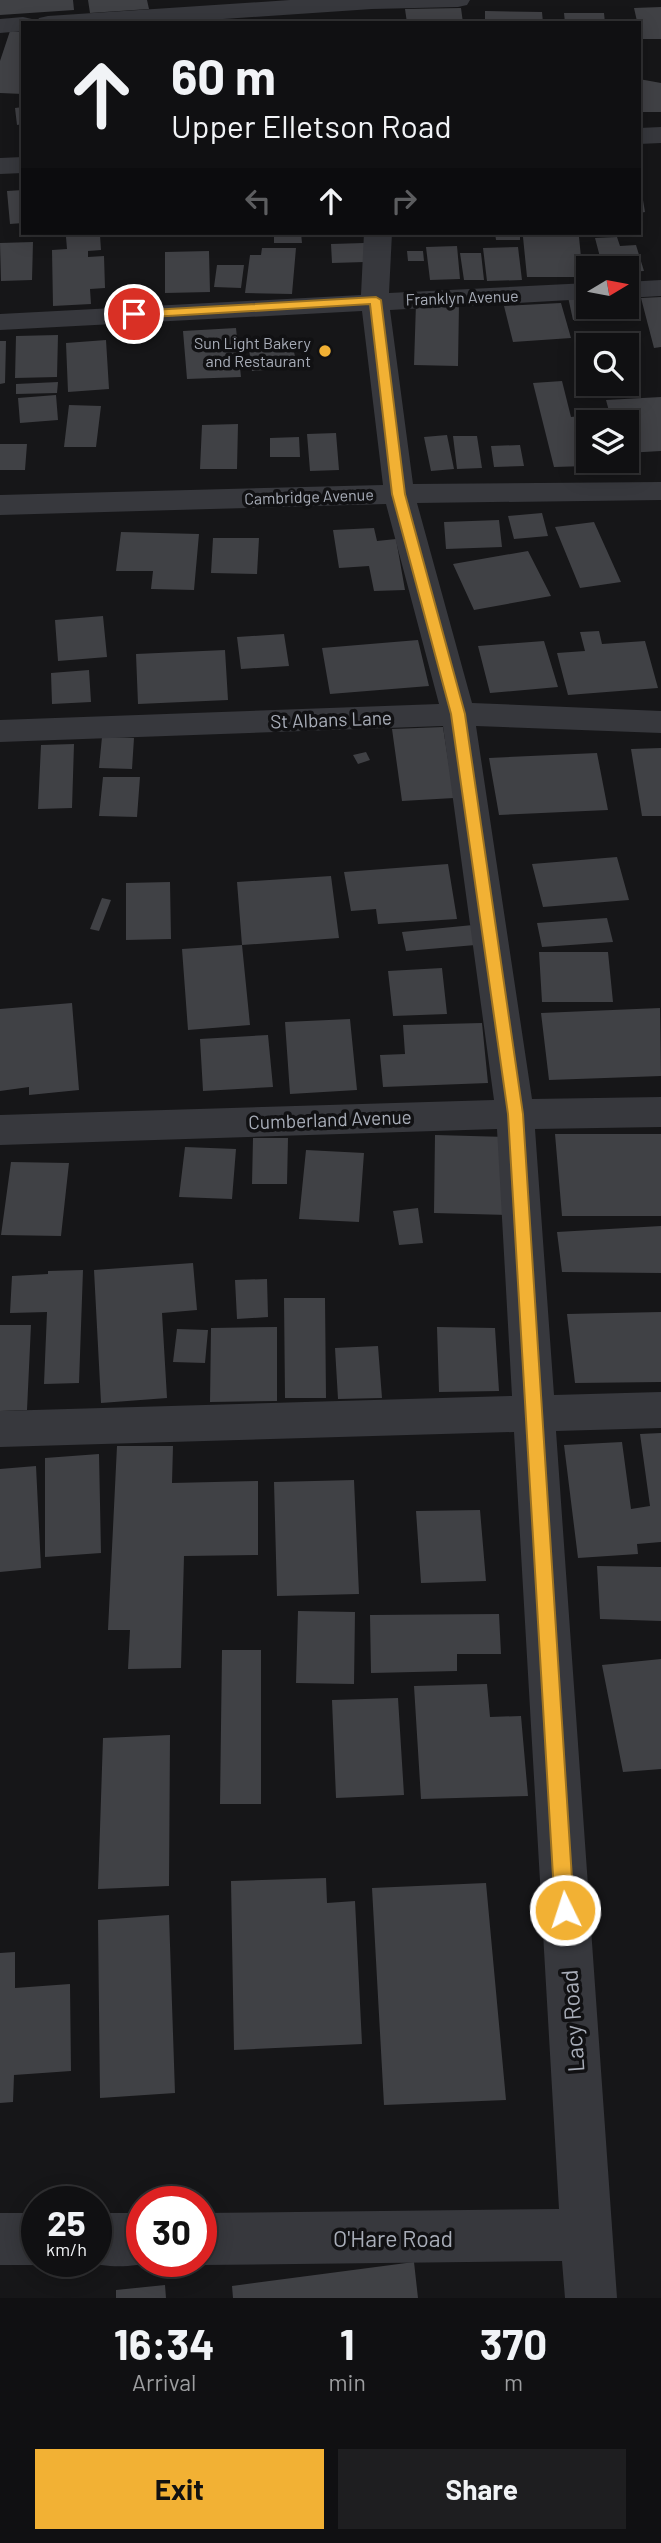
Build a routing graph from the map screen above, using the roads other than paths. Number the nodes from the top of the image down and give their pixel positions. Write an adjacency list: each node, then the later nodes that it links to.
1 (458, 0): 2 (street)
2 (373, 8): 3 (street)
3 (91, 21)
4 (21, 24): 5 (street)
5 (0, 26)
6 (661, 135): 7 (street)
7 (641, 136)
8 (21, 164): 9 (street)
9 (0, 166)
10 (377, 235): 14 (street, Lacy Road)
11 (661, 288): 12 (street)
12 (639, 289)
13 (576, 292): 14 (street, Franklyn Avenue)
14 (376, 300): 15 (street, Franklyn Avenue); 17 (street, Lacy Road)
15 (0, 322)
16 (661, 491): 17 (street, Cambridge Avenue)
17 (399, 494): 18 (street, Cambridge Avenue); 19 (street, Lacy Road)
18 (0, 505)
19 (458, 714): 20 (street, St Albans Lane); 21 (street, St Albans Lane); 23 (street, Lacy Road)
20 (661, 722)
21 (0, 731)
22 (661, 1112): 23 (street, Cumberland Avenue)
23 (515, 1114): 24 (street, Cumberland Avenue); 27 (street, Lacy Road)
24 (0, 1130)
25 (661, 1410): 27 (street)
26 (0, 1429): 27 (street)
27 (534, 1432): 28 (street, Lacy Road)
28 (586, 2235): 31 (street, O'Hare Road); 32 (street, Lacy Road)
29 (0, 2239): 30 (street)
30 (21, 2239)
31 (217, 2239)
32 (591, 2298)

